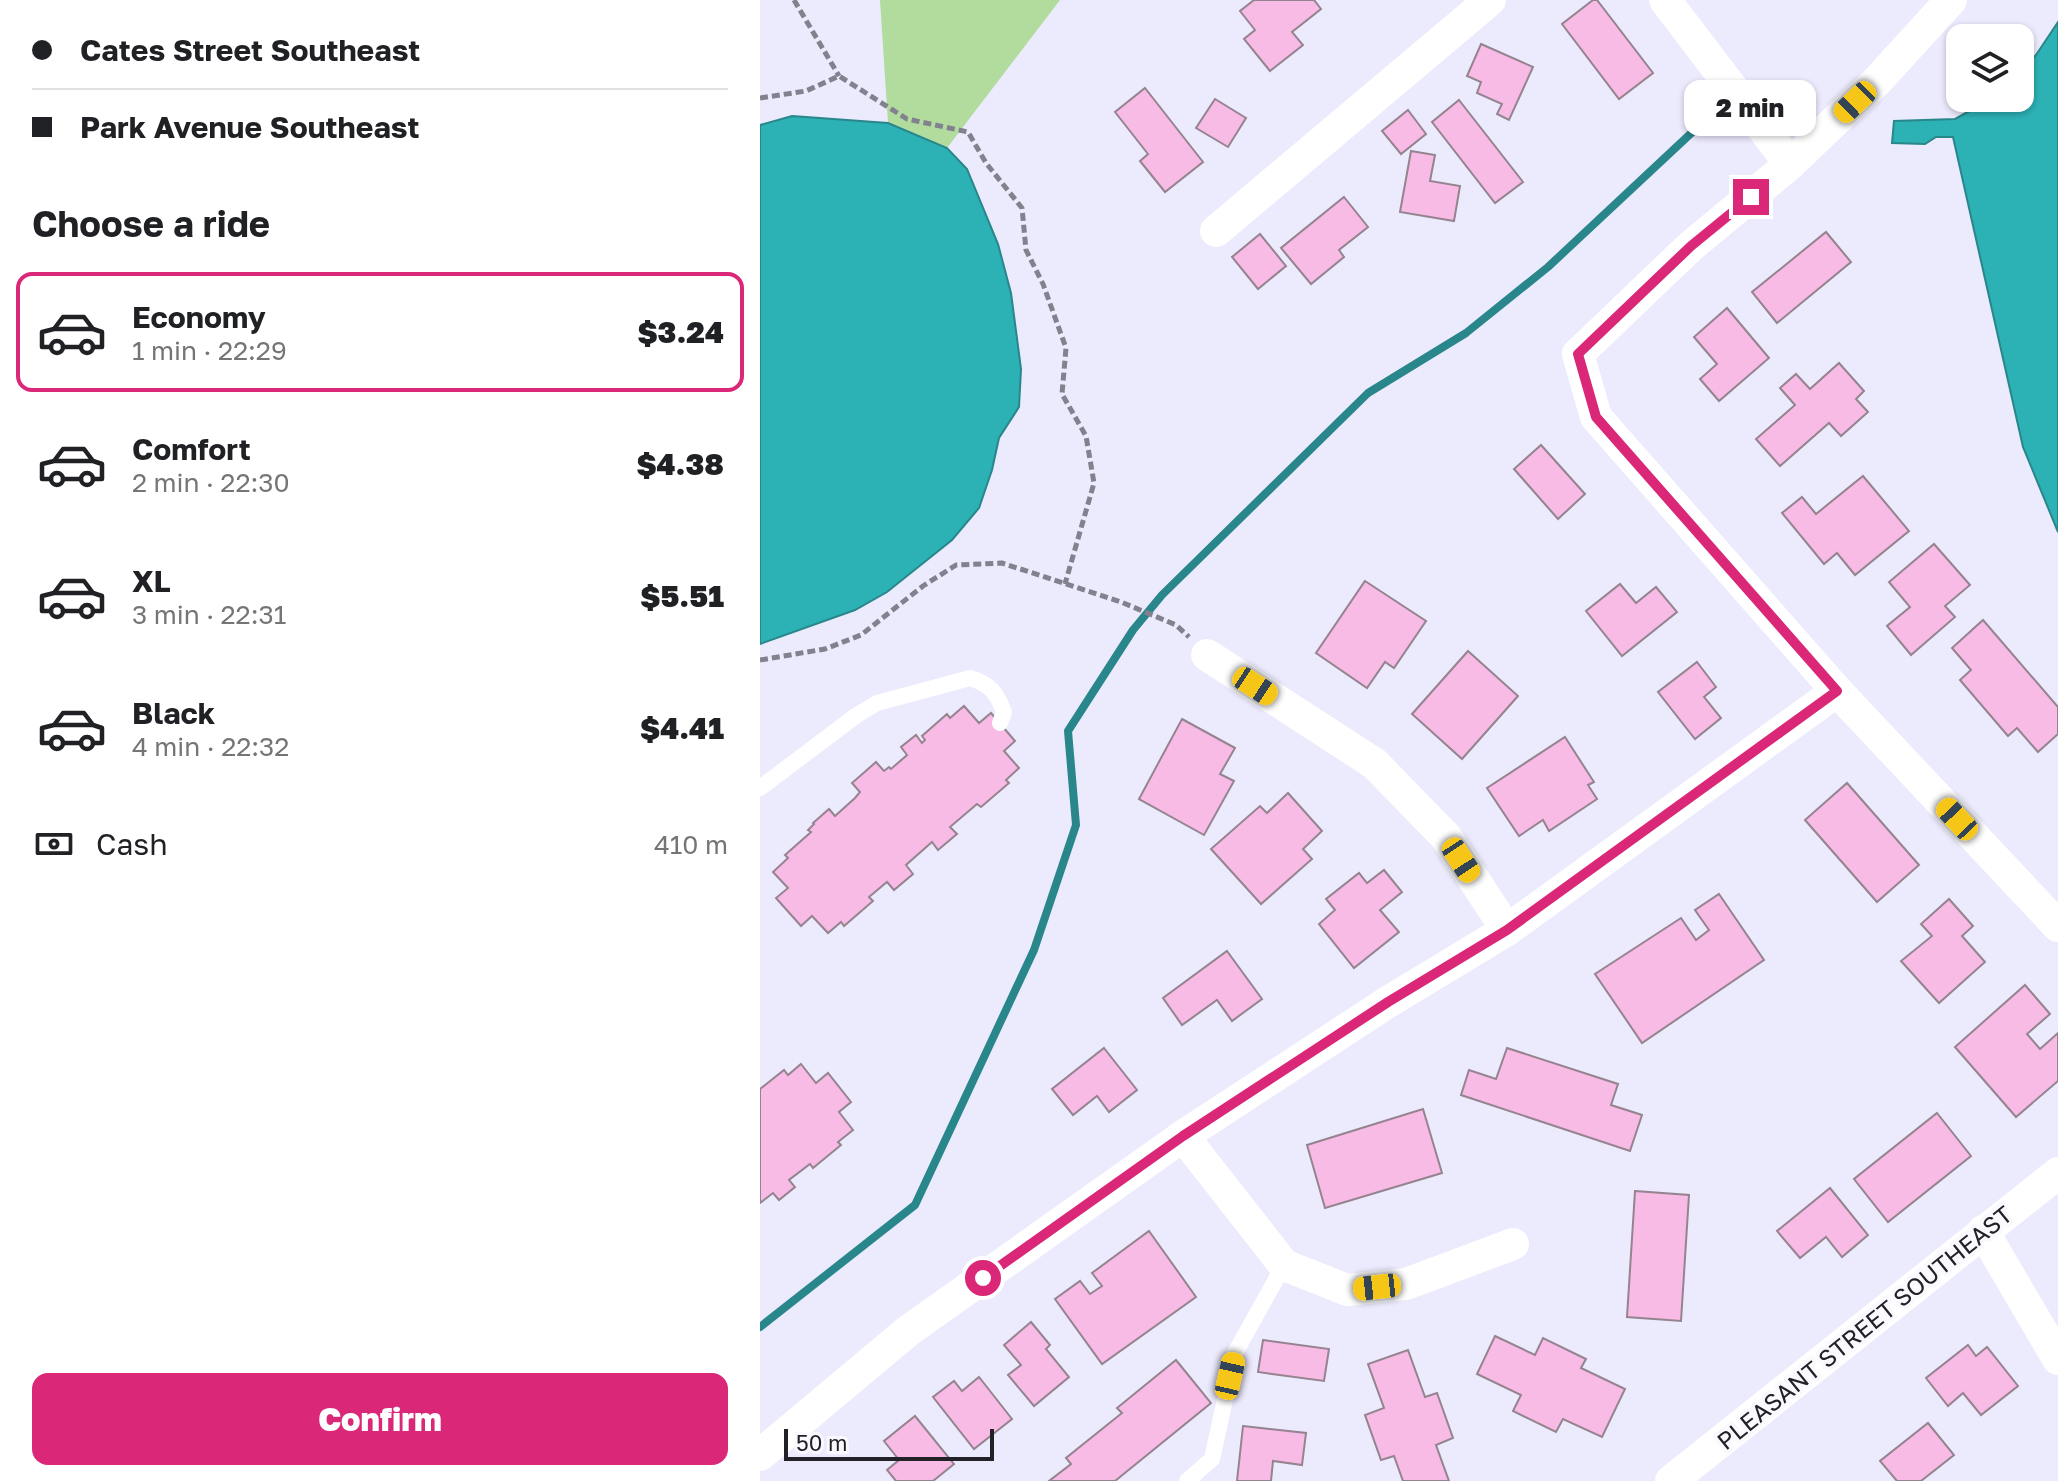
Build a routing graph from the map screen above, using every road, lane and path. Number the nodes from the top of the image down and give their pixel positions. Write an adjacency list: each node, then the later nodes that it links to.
1 (794, 0): 5 (path)
2 (1490, 0): 8 (street)
3 (1665, 0): 7 (street)
4 (1951, 0): 7 (street)
5 (839, 76): 6 (path); 9 (path)
6 (760, 98)
7 (1790, 164): 13 (street)
8 (1216, 231)
9 (1065, 584): 10 (path); 12 (path)
10 (1176, 625)
11 (1207, 655): 17 (street)
12 (760, 660)
13 (1837, 691): 16 (street); 17 (street)
14 (1000, 723): 15 (lane)
15 (760, 788)
16 (2058, 926)
17 (1507, 930): 18 (street)
18 (1183, 1136): 22 (street); 24 (street)
19 (2058, 1173): 20 (street, PLEASANT STREET SOUTHEAST)
20 (1983, 1231): 23 (street); 26 (street, PLEASANT STREET SOUTHEAST)
21 (1513, 1244): 22 (street)
22 (1284, 1265): 25 (lane)
23 (2058, 1359)
24 (760, 1455)
25 (1187, 1481)
26 (1671, 1481)

